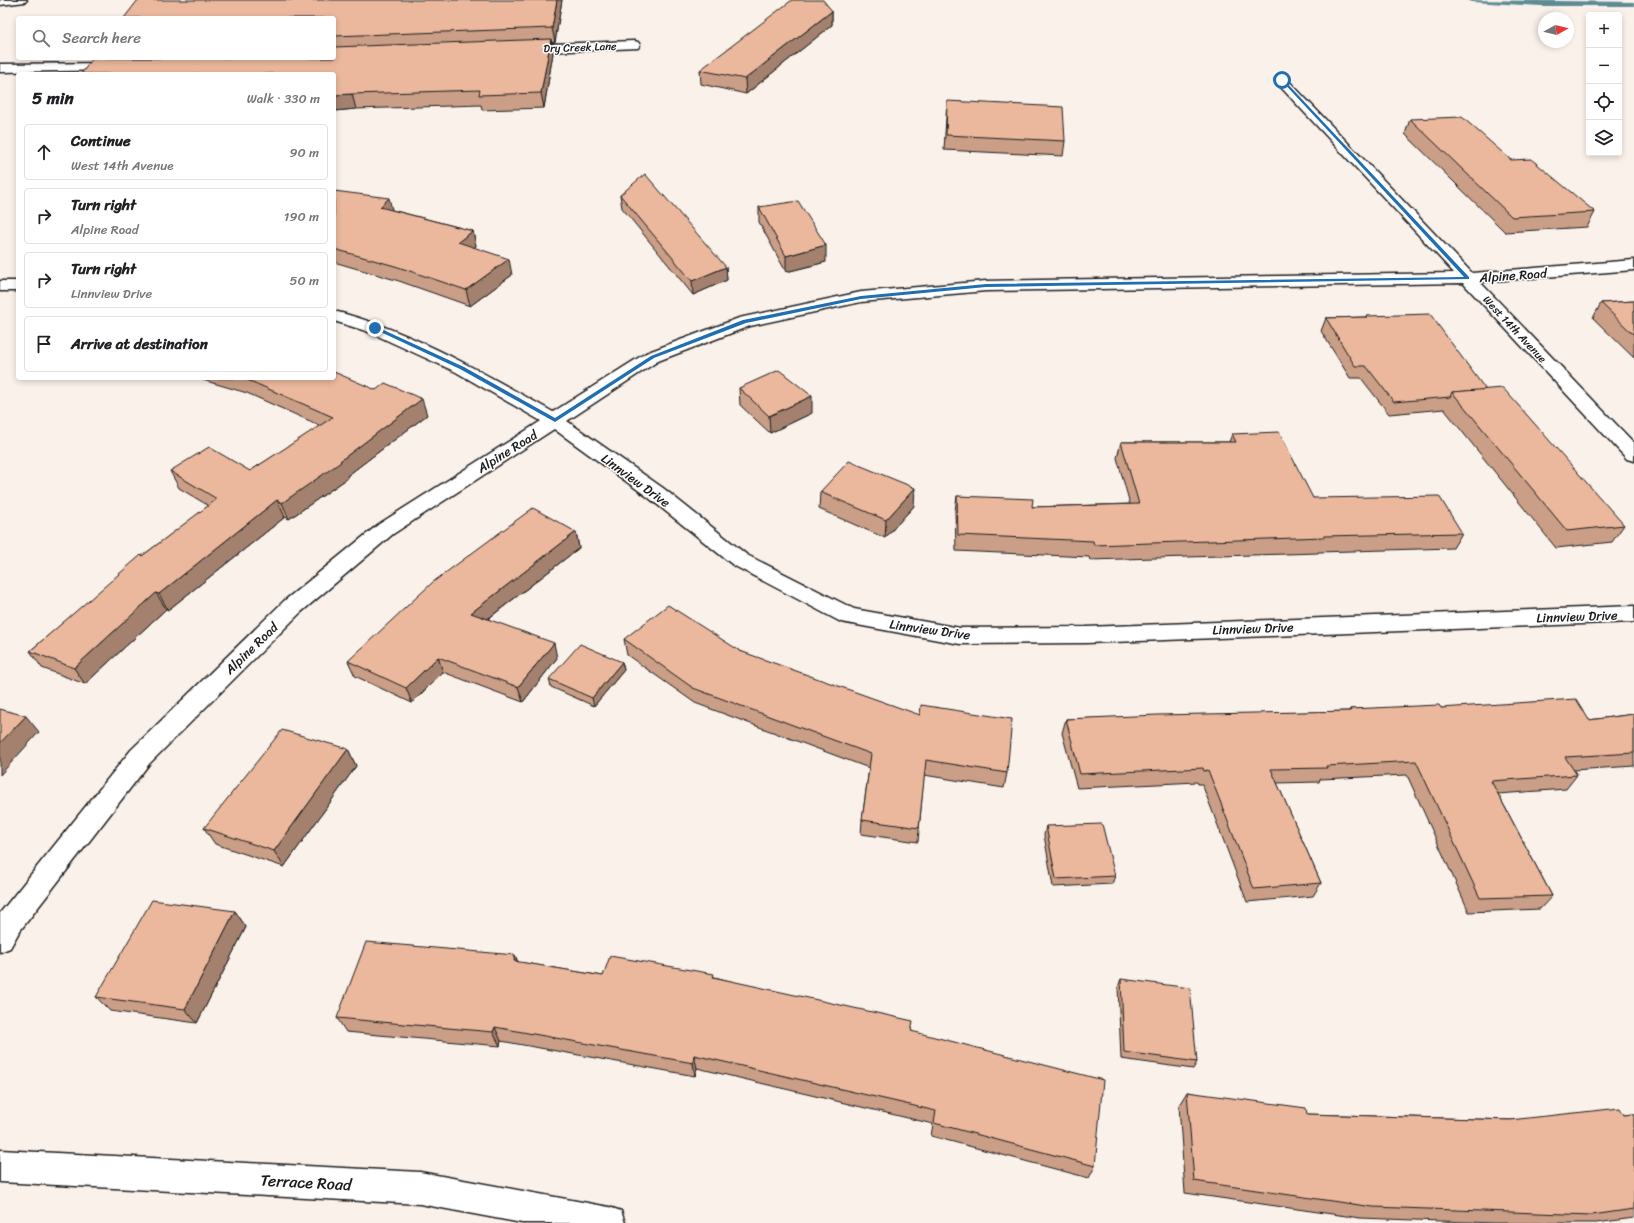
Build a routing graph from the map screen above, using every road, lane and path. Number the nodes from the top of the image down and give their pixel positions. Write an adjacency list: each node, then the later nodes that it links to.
1 (21, 0): 2 (street)
2 (0, 2)
3 (634, 45): 4 (street, Dry Creek Lane)
4 (507, 49)
5 (131, 67): 6 (street)
6 (0, 68)
7 (1282, 80): 9 (street, West 14th Avenue)
8 (1634, 266): 9 (street, Alpine Road)
9 (1468, 278): 13 (street, Alpine Road); 14 (street, West 14th Avenue)
10 (0, 286): 11 (street)
11 (16, 286)
12 (336, 317): 13 (street, Linnview Drive)
13 (555, 421): 15 (street, Linnview Drive); 16 (street, Alpine Road)
14 (1634, 455)
15 (1634, 614)
16 (0, 939)
17 (0, 1166): 18 (street, Terrace Road)
18 (609, 1223)

